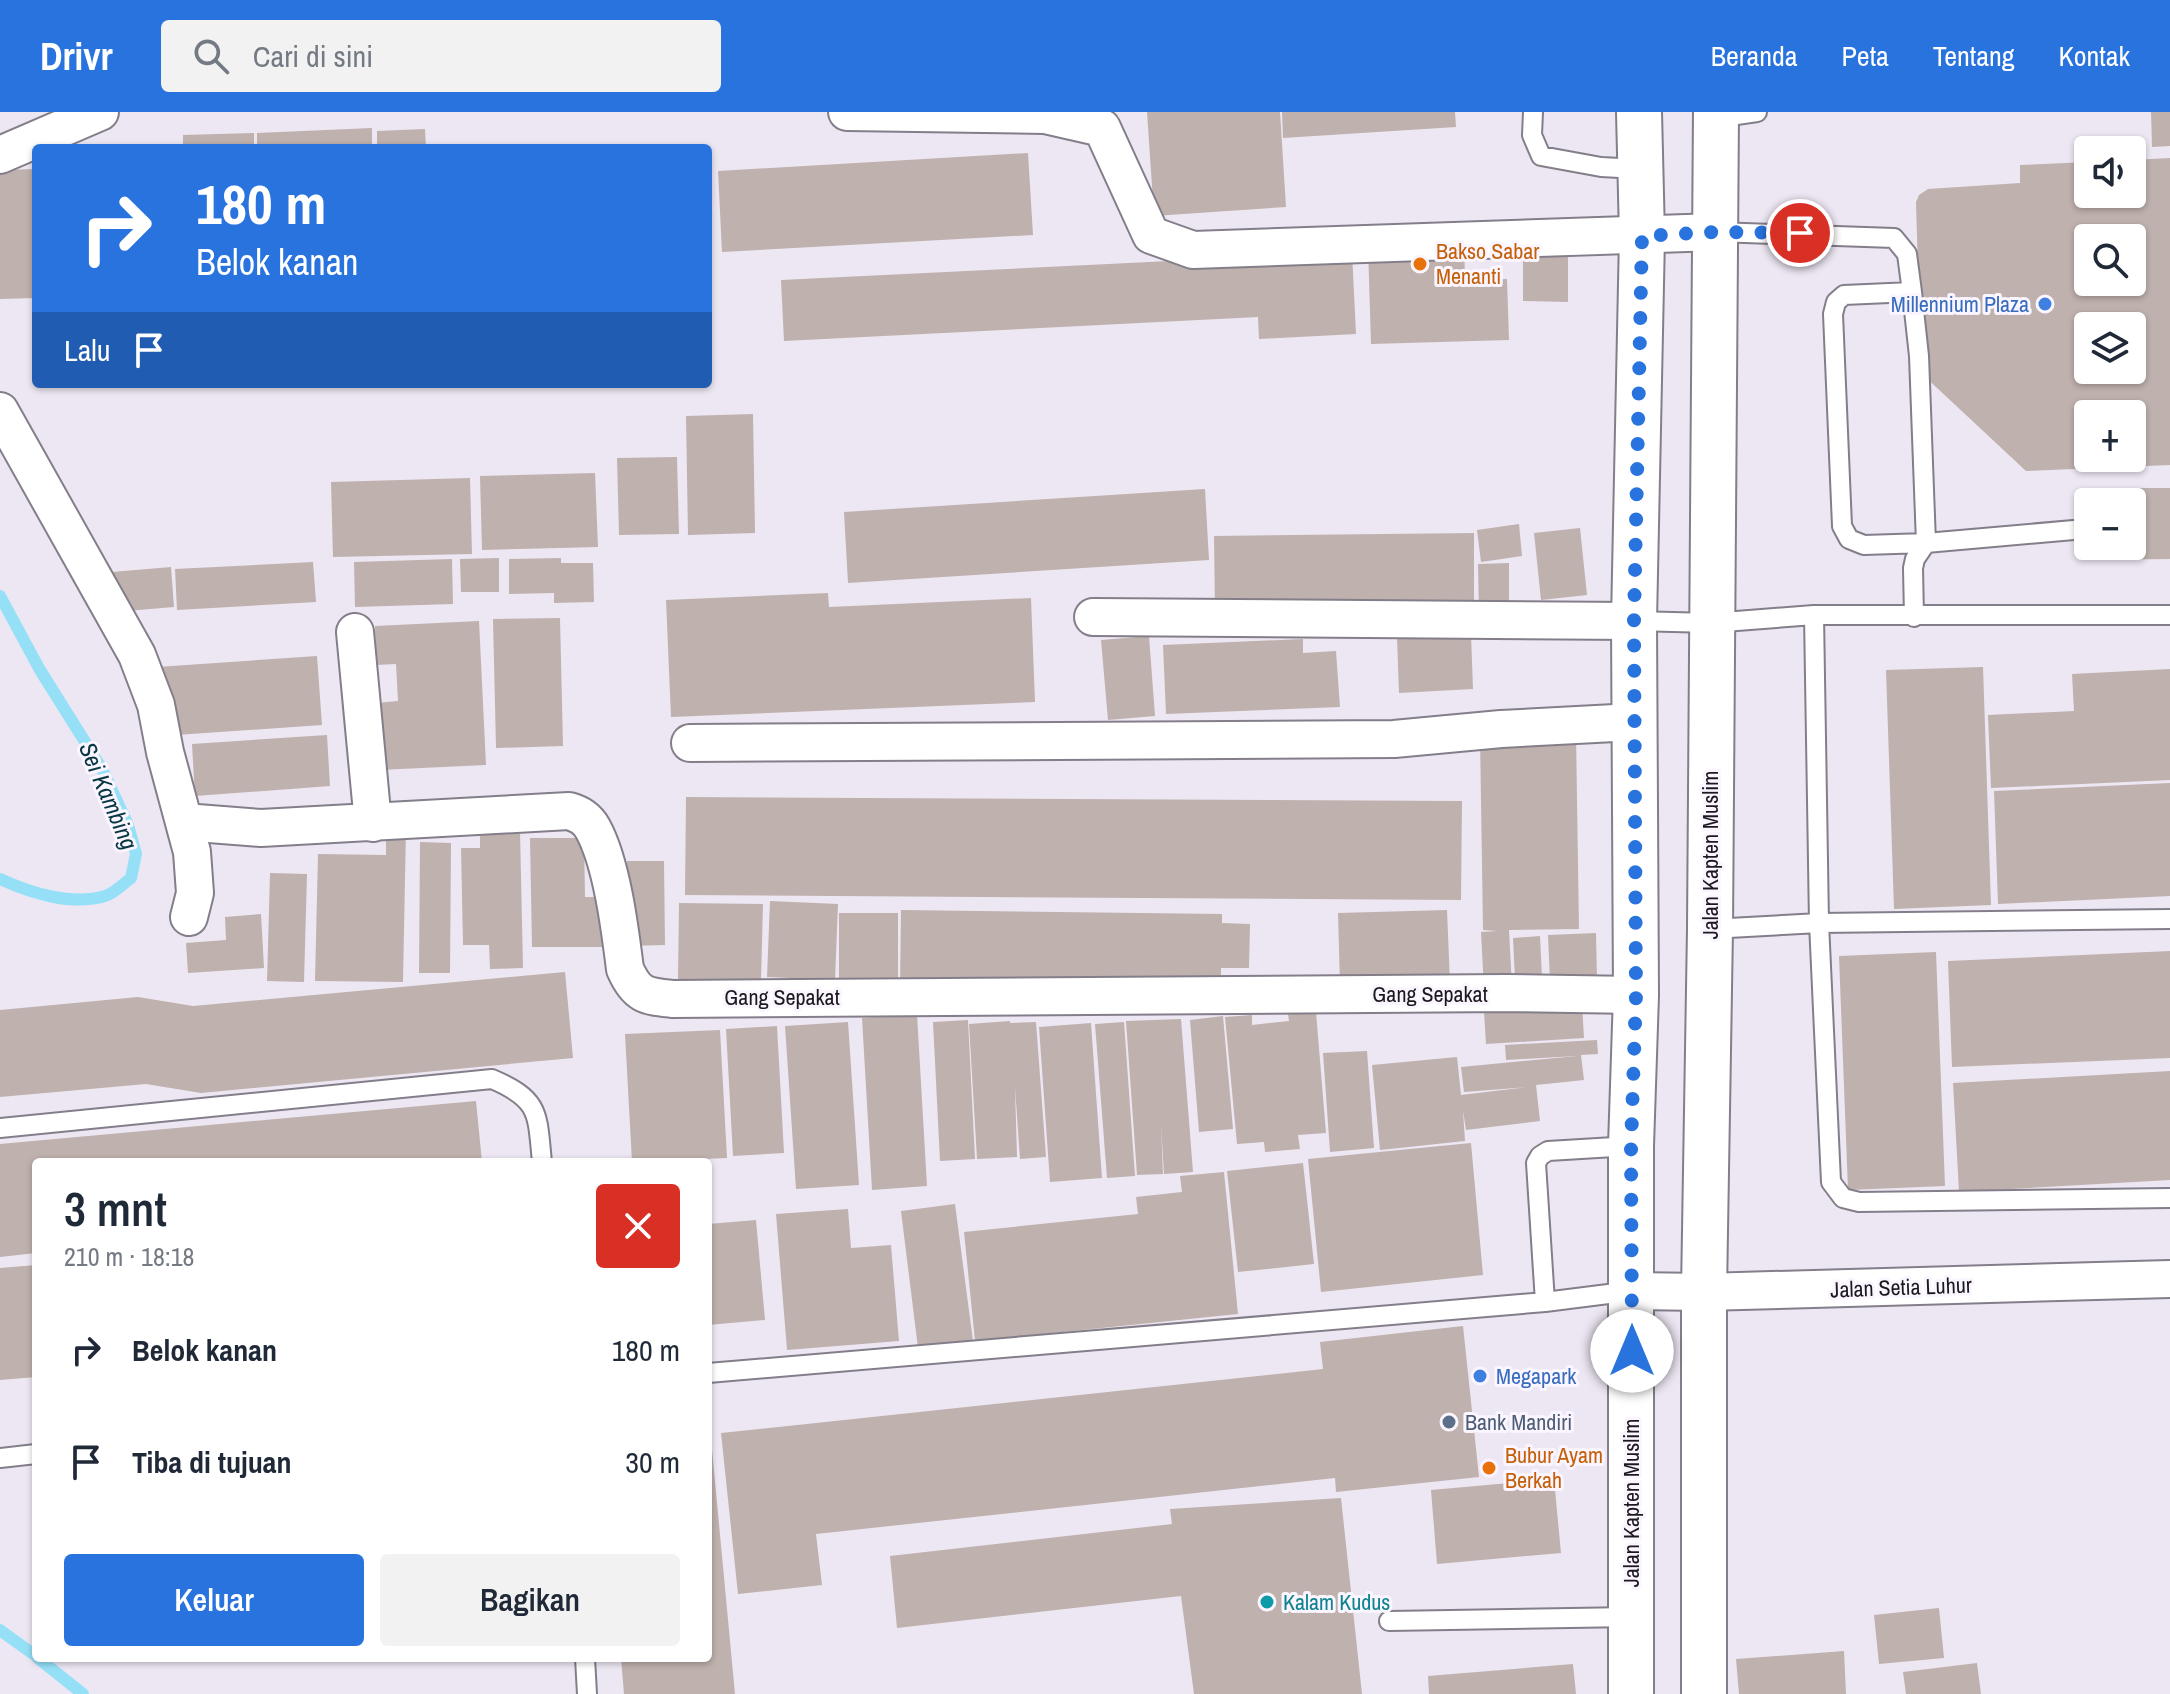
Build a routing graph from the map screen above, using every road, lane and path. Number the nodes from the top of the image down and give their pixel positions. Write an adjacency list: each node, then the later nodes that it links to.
1 (100, 112): 6 (street)
2 (847, 112): 9 (street)
3 (1533, 112): 7 (lane)
4 (1639, 112): 7 (main road, Jalan Kapten Muslim)
5 (1730, 114): 8 (main road, Jalan Kapten Muslim)
6 (0, 155)
7 (1639, 169): 9 (main road, Jalan Kapten Muslim)
8 (1716, 232): 9 (street); 10 (lane); 19 (main road, Jalan Kapten Muslim)
9 (1642, 236): 18 (main road, Jalan Kapten Muslim)
10 (1912, 292): 13 (lane); 13 (lane)
11 (0, 411): 23 (street)
12 (2074, 530): 13 (lane)
13 (1926, 543): 17 (lane)
14 (1814, 615): 17 (lane); 19 (lane); 27 (lane)
15 (2170, 615): 17 (lane)
16 (1093, 617): 18 (street)
17 (1914, 617)
18 (1634, 621): 19 (lane); 21 (main road, Jalan Kapten Muslim)
19 (1711, 623): 28 (main road, Jalan Kapten Muslim)
20 (355, 632): 24 (street)
21 (1634, 722): 22 (street); 29 (main road, Jalan Kapten Muslim)
22 (690, 743)
23 (184, 822): 24 (street, Gang Sepakat); 25 (street)
24 (373, 823): 29 (street, Gang Sepakat)
25 (189, 917)
26 (2170, 919): 27 (lane)
27 (1819, 923): 28 (lane); 33 (lane)
28 (1710, 929): 36 (main road, Jalan Kapten Muslim)
29 (1636, 995): 31 (main road, Jalan Kapten Muslim)
30 (0, 1128): 32 (lane)
31 (1631, 1146): 35 (main road, Jalan Kapten Muslim); 37 (lane)
32 (542, 1158)
33 (2170, 1198)
34 (2170, 1279): 36 (street, Jalan Setia Luhur)
35 (1632, 1291): 36 (street, Jalan Setia Luhur); 37 (lane); 41 (main road, Jalan Kapten Muslim)
36 (1704, 1292): 46 (main road, Jalan Kapten Muslim)
37 (1545, 1302): 38 (lane)
38 (712, 1373)
39 (32, 1454): 40 (lane)
40 (0, 1458)
41 (1631, 1617): 42 (lane); 45 (main road, Jalan Kapten Muslim)
42 (1389, 1621)
43 (585, 1662): 44 (lane)
44 (587, 1694)
45 (1631, 1694)
46 (1704, 1694)

